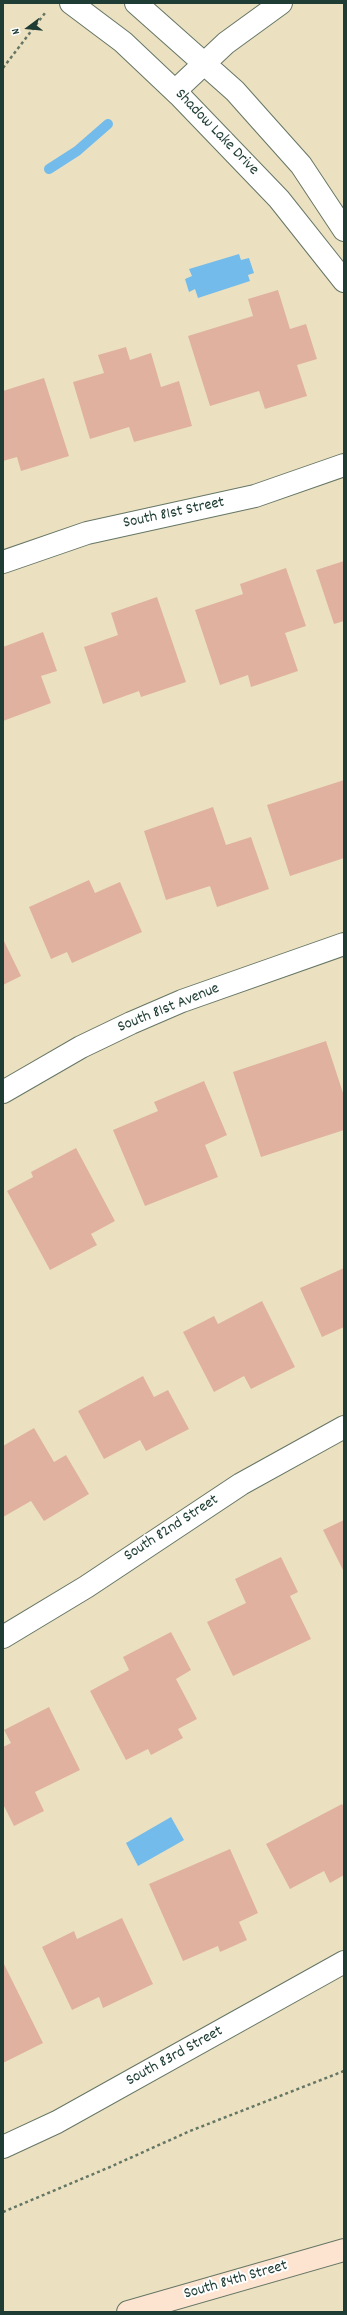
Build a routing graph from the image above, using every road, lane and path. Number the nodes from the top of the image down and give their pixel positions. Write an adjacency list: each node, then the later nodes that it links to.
1 (71, 3): 7 (street, Shadow Lake Drive)
2 (136, 3): 5 (street)
3 (282, 3): 5 (street)
4 (46, 12): 6 (path)
5 (204, 63): 7 (street); 8 (street)
6 (3, 68)
7 (176, 91): 9 (street, Shadow Lake Drive)
8 (344, 230)
9 (344, 281)
10 (344, 465): 11 (street, South 81st Street)
11 (3, 562)
12 (344, 944): 13 (street, South 81st Avenue)
13 (3, 1092)
14 (344, 1426): 15 (street, South 82nd Street)
15 (3, 1637)
16 (344, 1962): 18 (street, South 83rd Street)
17 (344, 2071): 19 (path)
18 (3, 2147)
19 (3, 2212)
20 (344, 2250): 21 (street, South 84th Street)
21 (128, 2312)

